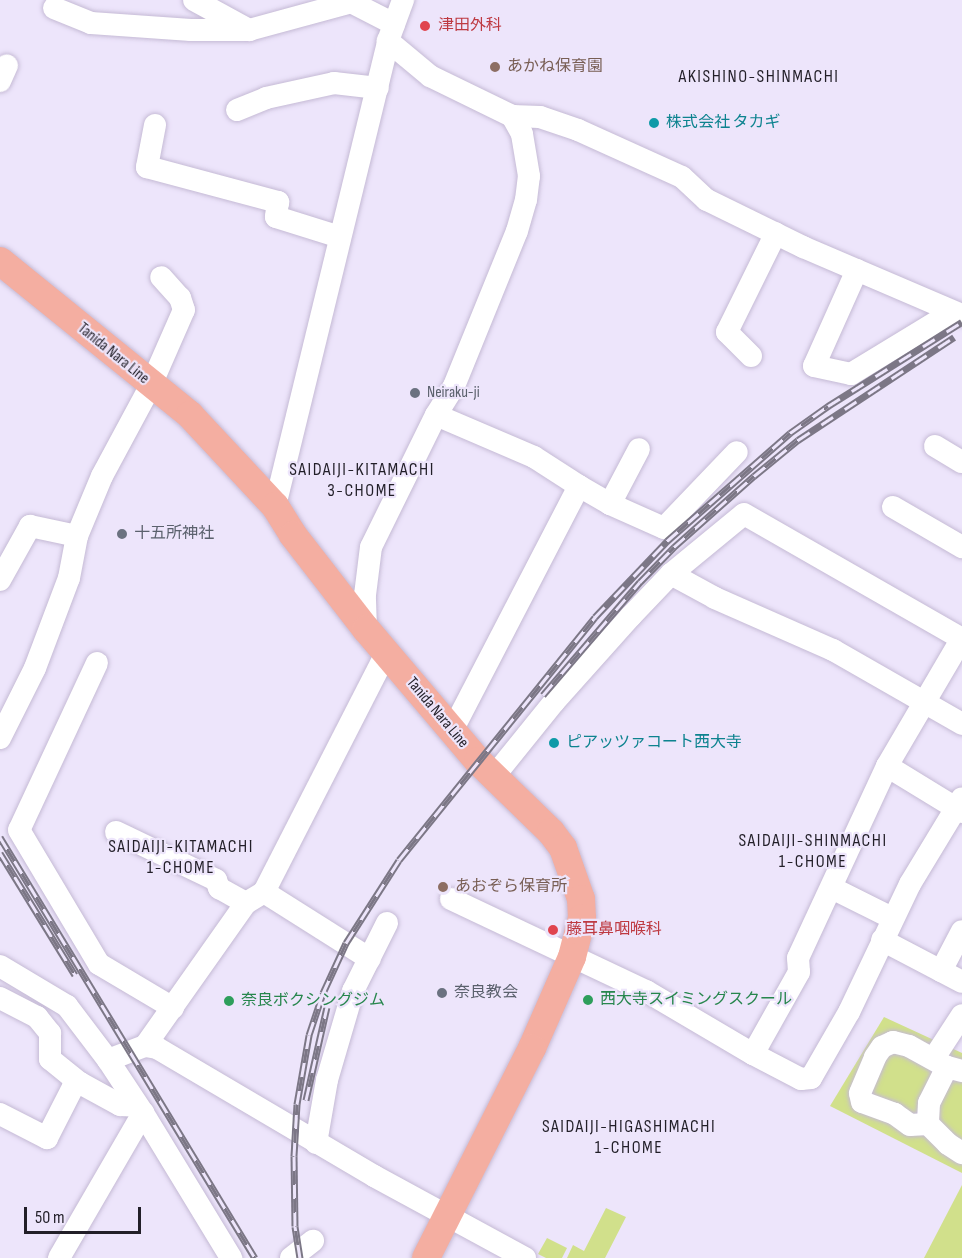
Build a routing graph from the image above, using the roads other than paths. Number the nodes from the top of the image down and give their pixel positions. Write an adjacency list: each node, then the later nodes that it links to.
1 (194, 0): 5 (street)
2 (403, 0): 6 (street)
3 (349, 1): 5 (street); 6 (street)
4 (54, 8): 5 (street)
5 (249, 30)
6 (391, 33): 7 (street); 9 (street)
7 (378, 88): 8 (street); 12 (street)
8 (237, 110)
9 (512, 116): 11 (street); 19 (street)
10 (155, 125): 12 (street)
11 (776, 233): 14 (street); 17 (street)
12 (340, 237): 26 (street)
13 (0, 261): 18 (main road, Tanida Nara Line)
14 (857, 270): 16 (street); 16 (street)
15 (161, 277): 18 (street)
16 (957, 314)
17 (751, 356)
18 (152, 385): 26 (main road, Tanida Nara Line); 28 (street)
19 (436, 415): 24 (street); 32 (street)
20 (935, 446): 23 (street)
21 (639, 449): 25 (street)
22 (737, 452): 25 (street)
23 (962, 462)
24 (579, 486): 25 (street); 38 (street)
25 (610, 504)
26 (274, 506): 32 (main road, Tanida Nara Line)
27 (893, 507): 29 (street)
28 (77, 536): 31 (street); 39 (street)
29 (962, 547)
30 (671, 574): 33 (street); 36 (street); 41 (street)
31 (0, 580)
32 (366, 629): 34 (main road, Tanida Nara Line)
33 (962, 638): 36 (street)
34 (387, 652): 38 (main road, Tanida Nara Line); 45 (street)
35 (97, 663): 57 (street)
36 (924, 701): 37 (street); 40 (street)
37 (962, 724)
38 (452, 731): 41 (main road, Tanida Nara Line)
39 (0, 738)
40 (887, 766): 42 (street); 44 (street)
41 (495, 775): 51 (main road, Tanida Nara Line)
42 (960, 806): 47 (street)
43 (116, 832): 45 (street)
44 (832, 888): 47 (street); 60 (street)
45 (255, 898): 52 (street); 57 (street)
46 (451, 899): 51 (street)
47 (892, 918): 50 (street)
48 (387, 922): 52 (street)
49 (962, 932): 54 (street)
50 (882, 940): 54 (street); 60 (street)
51 (572, 957): 60 (street); 69 (main road, Tanida Nara Line)
52 (370, 959): 67 (street)
53 (0, 966): 61 (street)
54 (941, 970): 55 (street)
55 (962, 982)
56 (0, 998): 63 (street)
57 (173, 1008): 59 (street)
58 (962, 1015): 62 (street)
59 (145, 1046): 61 (street); 67 (street)
60 (753, 1054)
61 (108, 1060): 64 (street)
62 (946, 1060): 66 (street); 66 (street)
63 (80, 1083): 64 (street); 65 (street)
64 (140, 1109): 71 (street); 72 (street)
65 (0, 1114)
66 (928, 1124): 68 (street)
67 (315, 1143): 69 (street)
68 (962, 1154)
69 (447, 1216): 74 (main road, Tanida Nara Line); 75 (street)
70 (313, 1241): 73 (street)
71 (65, 1256)
72 (231, 1258)
73 (291, 1258)
74 (426, 1258)
75 (525, 1258)

